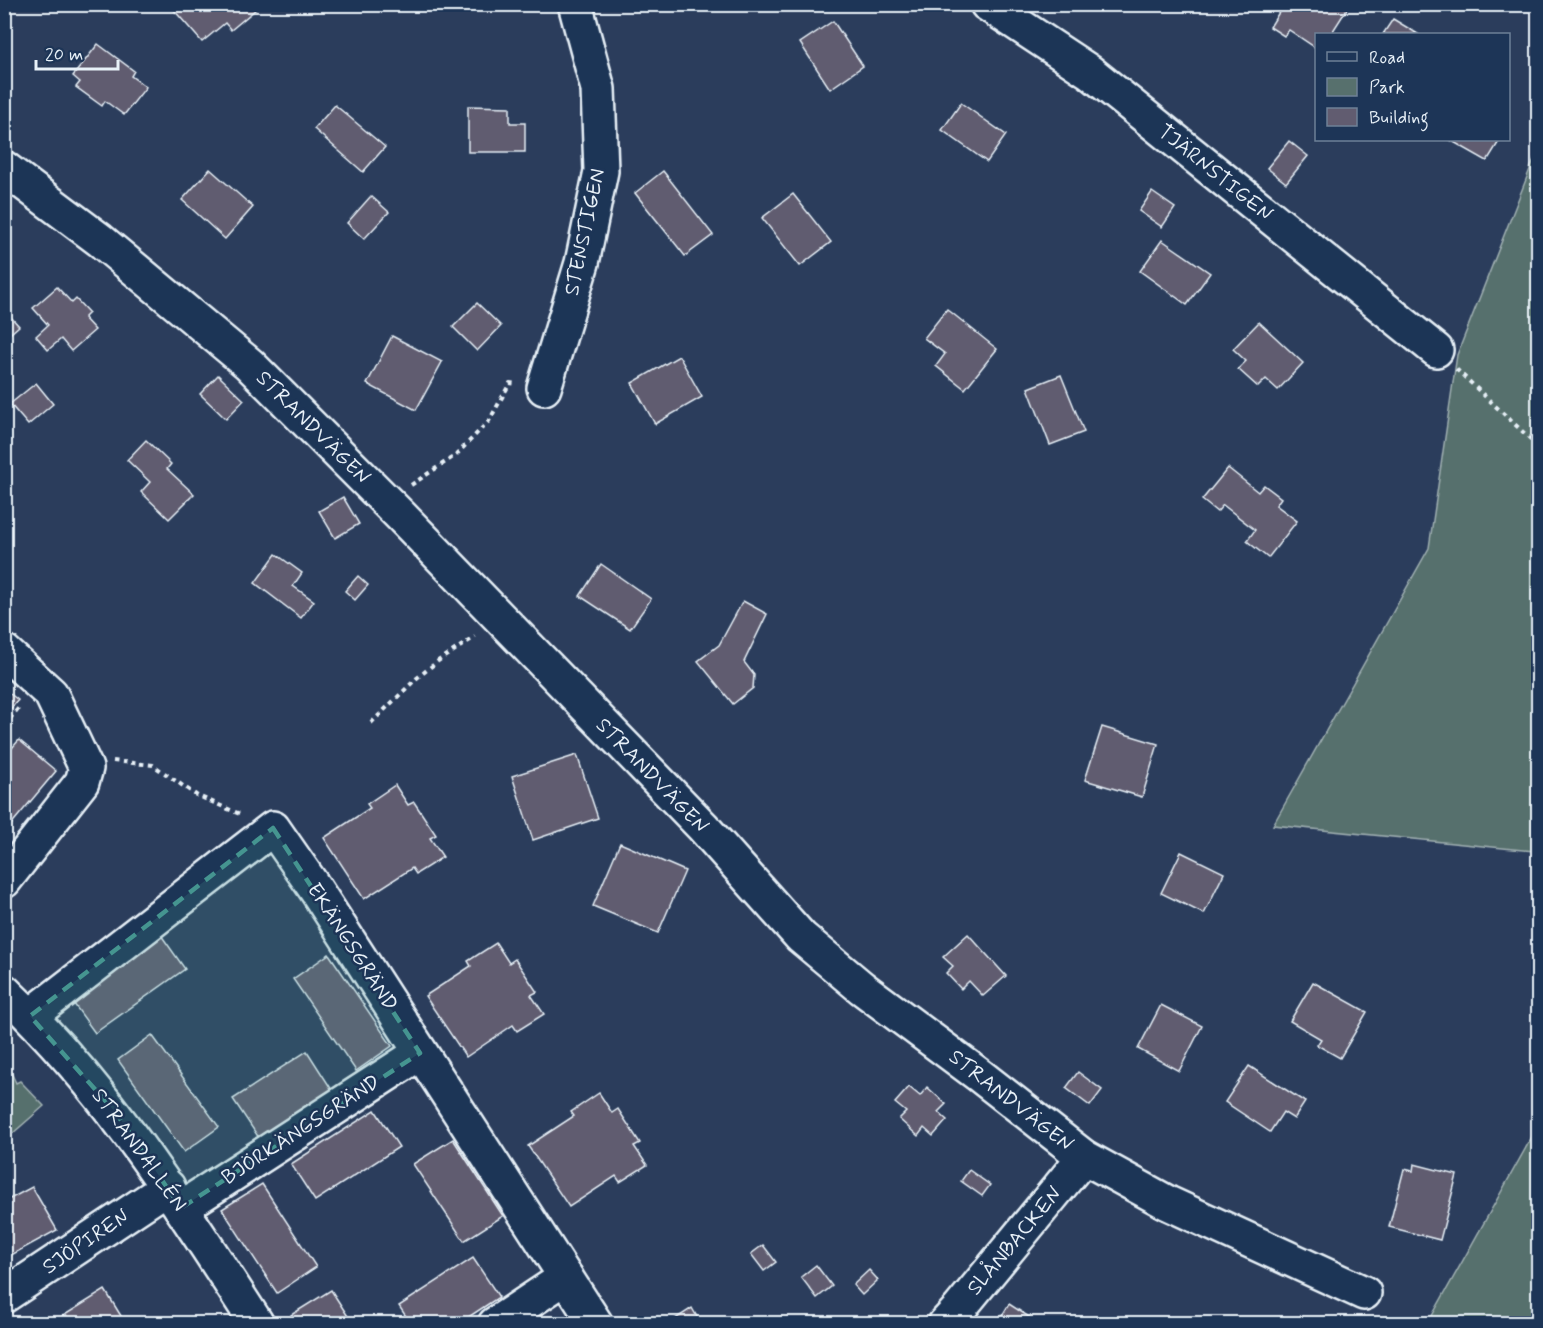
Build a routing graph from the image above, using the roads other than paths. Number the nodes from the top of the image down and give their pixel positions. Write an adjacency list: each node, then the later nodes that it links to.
1 (575, 4): 5 (street, STENSTIGEN)
2 (987, 4): 4 (street, TJÄRNSTIGEN)
3 (4, 168): 11 (street, STRANDVÄGEN)
4 (1436, 350)
5 (544, 388)
6 (4, 651): 7 (street)
7 (4, 881)
8 (4, 991): 9 (street, STRANDALLÉN)
9 (30, 1016): 10 (street, EKÄNGSGRÄND); 12 (street, STRANDALLÉN)
10 (420, 1053): 12 (street, BJÖRKÄNGSGRÄND); 13 (street, EKÄNGSGRÄND)
11 (1084, 1157): 14 (street, STRANDVÄGEN); 19 (street, SLÅNBACKEN)
12 (175, 1197): 15 (street, SJÖPIREN); 16 (street, STRANDALLÉN)
13 (566, 1277): 17 (street); 18 (street, EKÄNGSGRÄND)
14 (1364, 1293)
15 (4, 1296)
16 (257, 1323)
17 (495, 1323)
18 (596, 1323)
19 (945, 1323)

